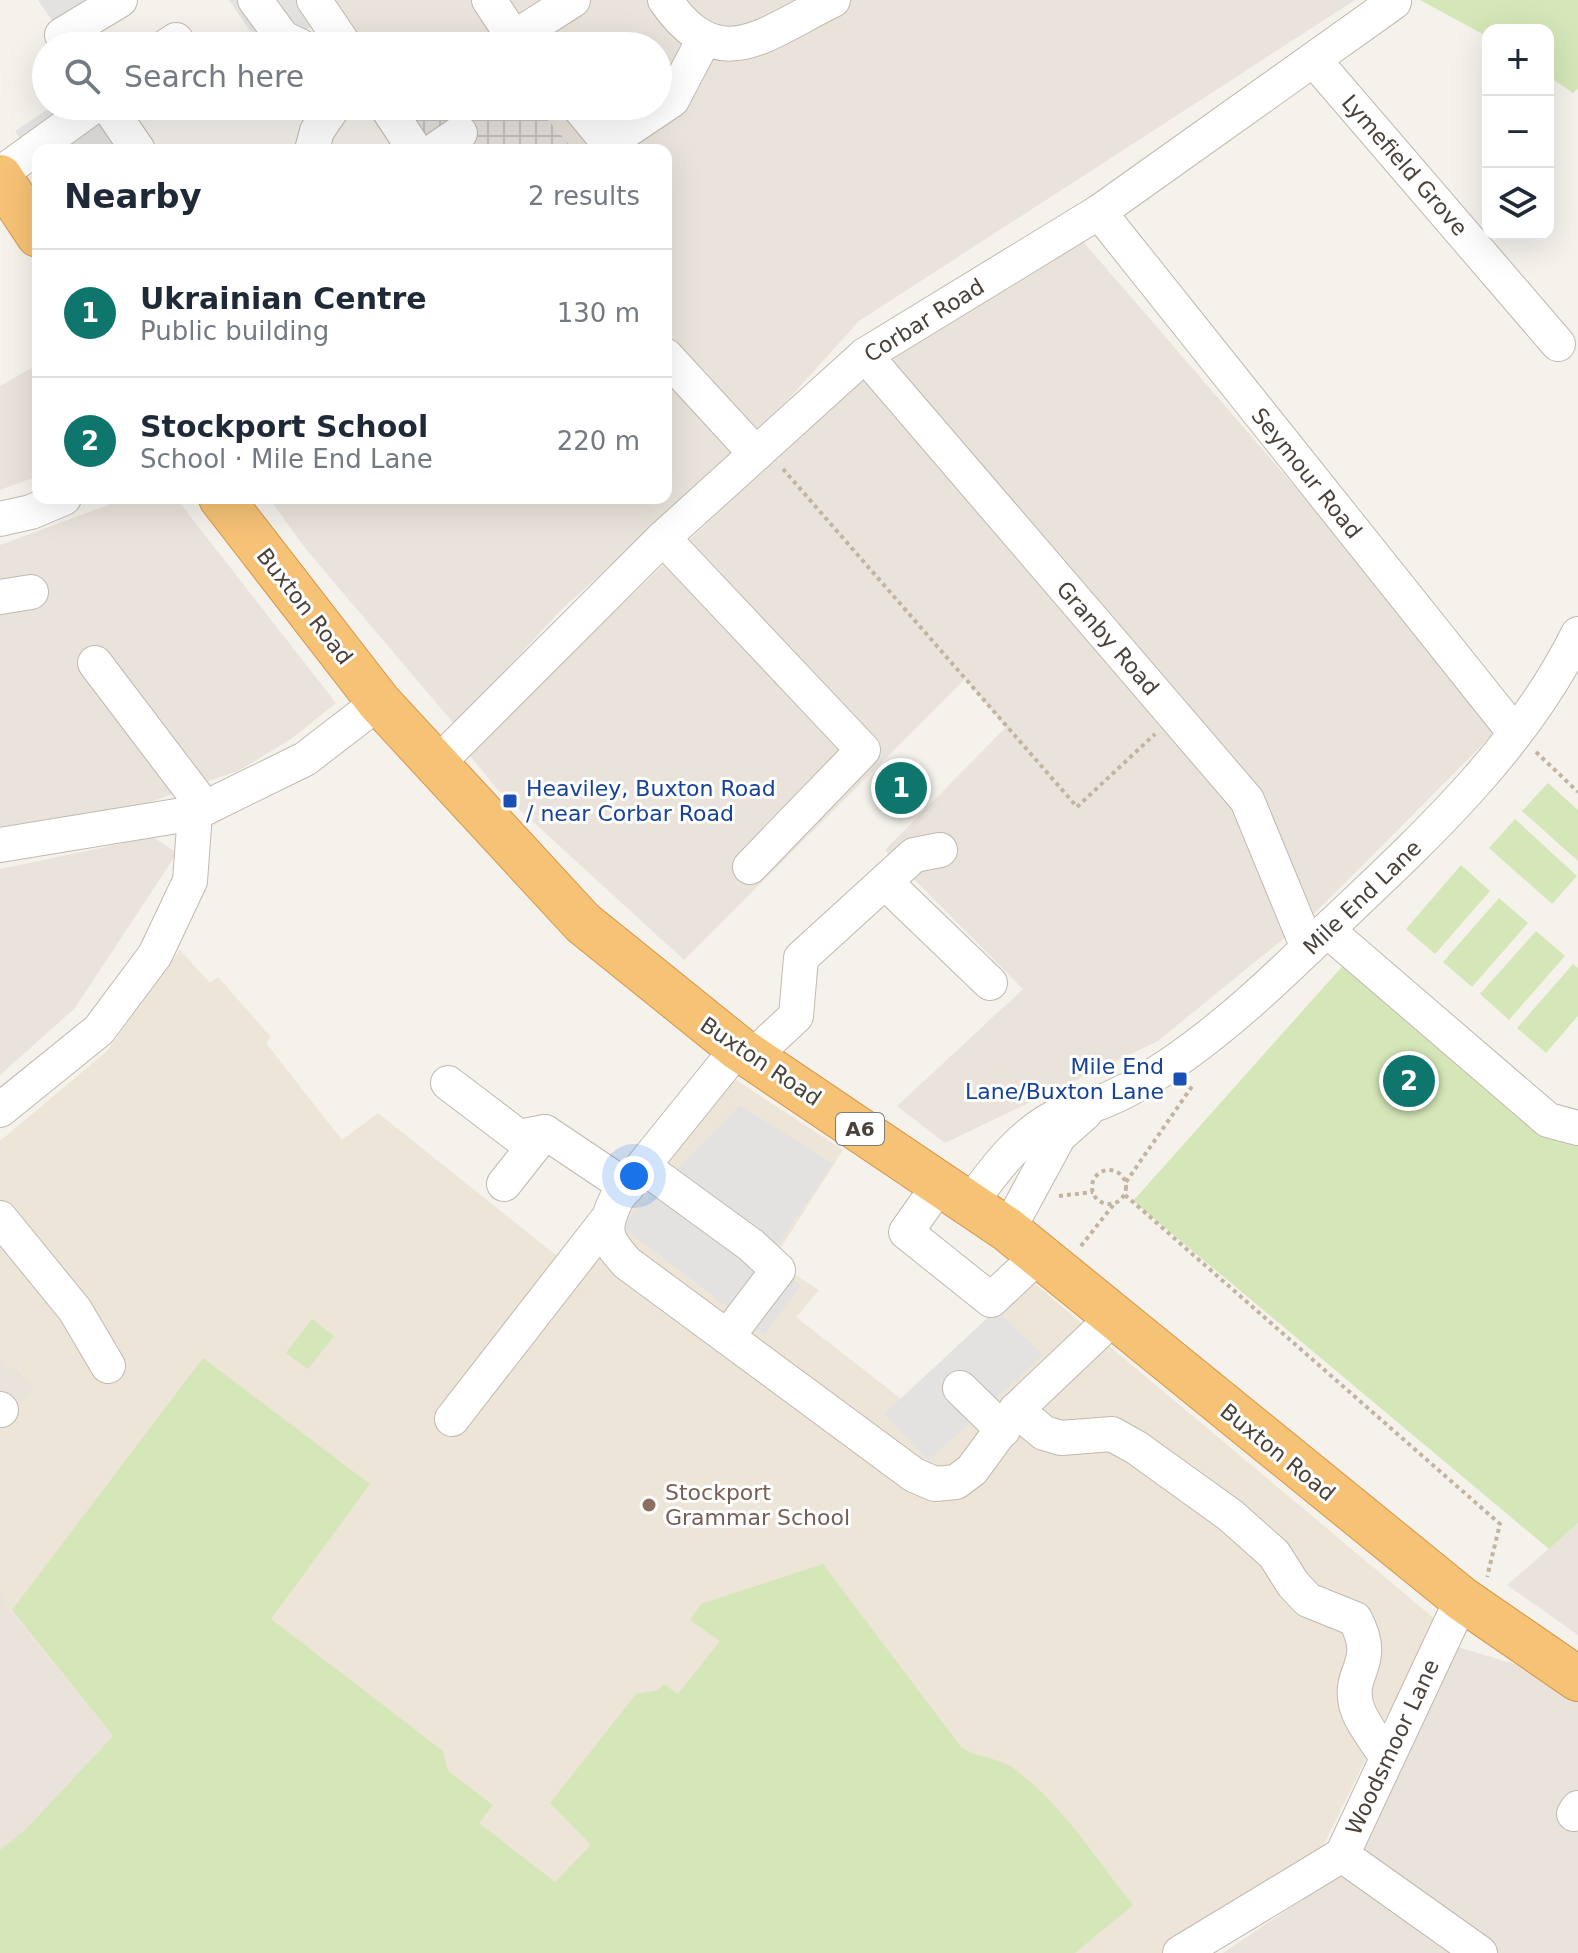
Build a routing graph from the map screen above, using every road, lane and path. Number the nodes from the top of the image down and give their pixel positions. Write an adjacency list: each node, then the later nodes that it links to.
1 (120, 0): 9 (street)
2 (255, 0): 10 (street)
3 (314, 0): 11 (street)
4 (489, 0): 12 (street)
5 (573, 0): 13 (street)
6 (665, 0): 14 (street)
7 (833, 0): 14 (street)
8 (1394, 2): 15 (street, Corbar Road)
9 (67, 32)
10 (279, 32)
11 (336, 32)
12 (503, 32)
13 (523, 32)
14 (713, 43): 16 (street)
15 (1314, 60): 29 (street, Corbar Road); 31 (street, Lymefield Grove)
16 (672, 100)
17 (75, 120): 23 (street)
18 (118, 120): 24 (street)
19 (324, 120): 25 (street)
20 (401, 120): 26 (street)
21 (590, 120): 22 (street)
22 (642, 120)
23 (43, 144)
24 (134, 144)
25 (314, 144)
26 (412, 144)
27 (32, 152): 28 (street)
28 (0, 176): 30 (highway)
29 (1099, 212): 32 (street, Corbar Road); 43 (street, Seymour Road)
30 (32, 226)
31 (1558, 344)
32 (865, 355): 34 (street, Corbar Road); 42 (street, Granby Road)
33 (672, 362): 34 (street)
34 (760, 450): 38 (street, Corbar Road); 42 (path)
35 (50, 504): 37 (street)
36 (226, 504): 41 (highway, Buxton Road / A6)
37 (0, 519)
38 (663, 538): 44 (street, Corbar Road); 49 (street)
39 (1578, 634): 43 (street, Mile End Lane)
40 (95, 663): 46 (street)
41 (379, 702): 44 (highway, Buxton Road / A6); 46 (street)
42 (1174, 716): 51 (street, Granby Road)
43 (1515, 733): 45 (path); 51 (street, Mile End Lane)
44 (435, 766): 53 (highway, Buxton Road / A6)
45 (1578, 792)
46 (200, 810): 47 (street); 57 (street)
47 (0, 845)
48 (940, 850): 50 (street)
49 (750, 867)
50 (885, 882): 52 (street); 53 (street)
51 (1318, 939): 56 (street, Mile End Lane); 58 (street)
52 (990, 983)
53 (745, 1053): 60 (street); 64 (highway, Buxton Road / A6)
54 (1195, 1082): 61 (path)
55 (448, 1083): 59 (street)
56 (1094, 1104): 64 (street, Mile End Lane); 70 (street, Mile End Lane)
57 (0, 1110)
58 (1578, 1128)
59 (545, 1132): 60 (street); 62 (street)
60 (635, 1177): 69 (street); 72 (street)
61 (1126, 1182): 63 (path); 65 (path)
62 (504, 1184)
63 (1093, 1192): 66 (path); 67 (path)
64 (954, 1194): 70 (highway, Buxton Road / A6); 70 (street, Mile End Lane)
65 (1125, 1195): 67 (path); 77 (path)
66 (1051, 1197)
67 (1114, 1204): 70 (path)
68 (0, 1218): 73 (street)
69 (606, 1221): 72 (street); 75 (street)
70 (1035, 1253): 71 (highway, Buxton Road / A6)
71 (1114, 1317): 76 (street); 77 (highway, Buxton Road / A6)
72 (727, 1337): 76 (street)
73 (108, 1366)
74 (960, 1388): 76 (street)
75 (452, 1419)
76 (1009, 1420): 79 (street)
77 (1471, 1604): 78 (highway, Buxton Road / A6); 79 (street, Woodsmoor Lane)
78 (1576, 1675)
79 (1387, 1758): 80 (street, Woodsmoor Lane)
80 (1342, 1855): 81 (street, Woodsmoor Lane); 82 (street)
81 (1185, 1951)
82 (1480, 1953)

